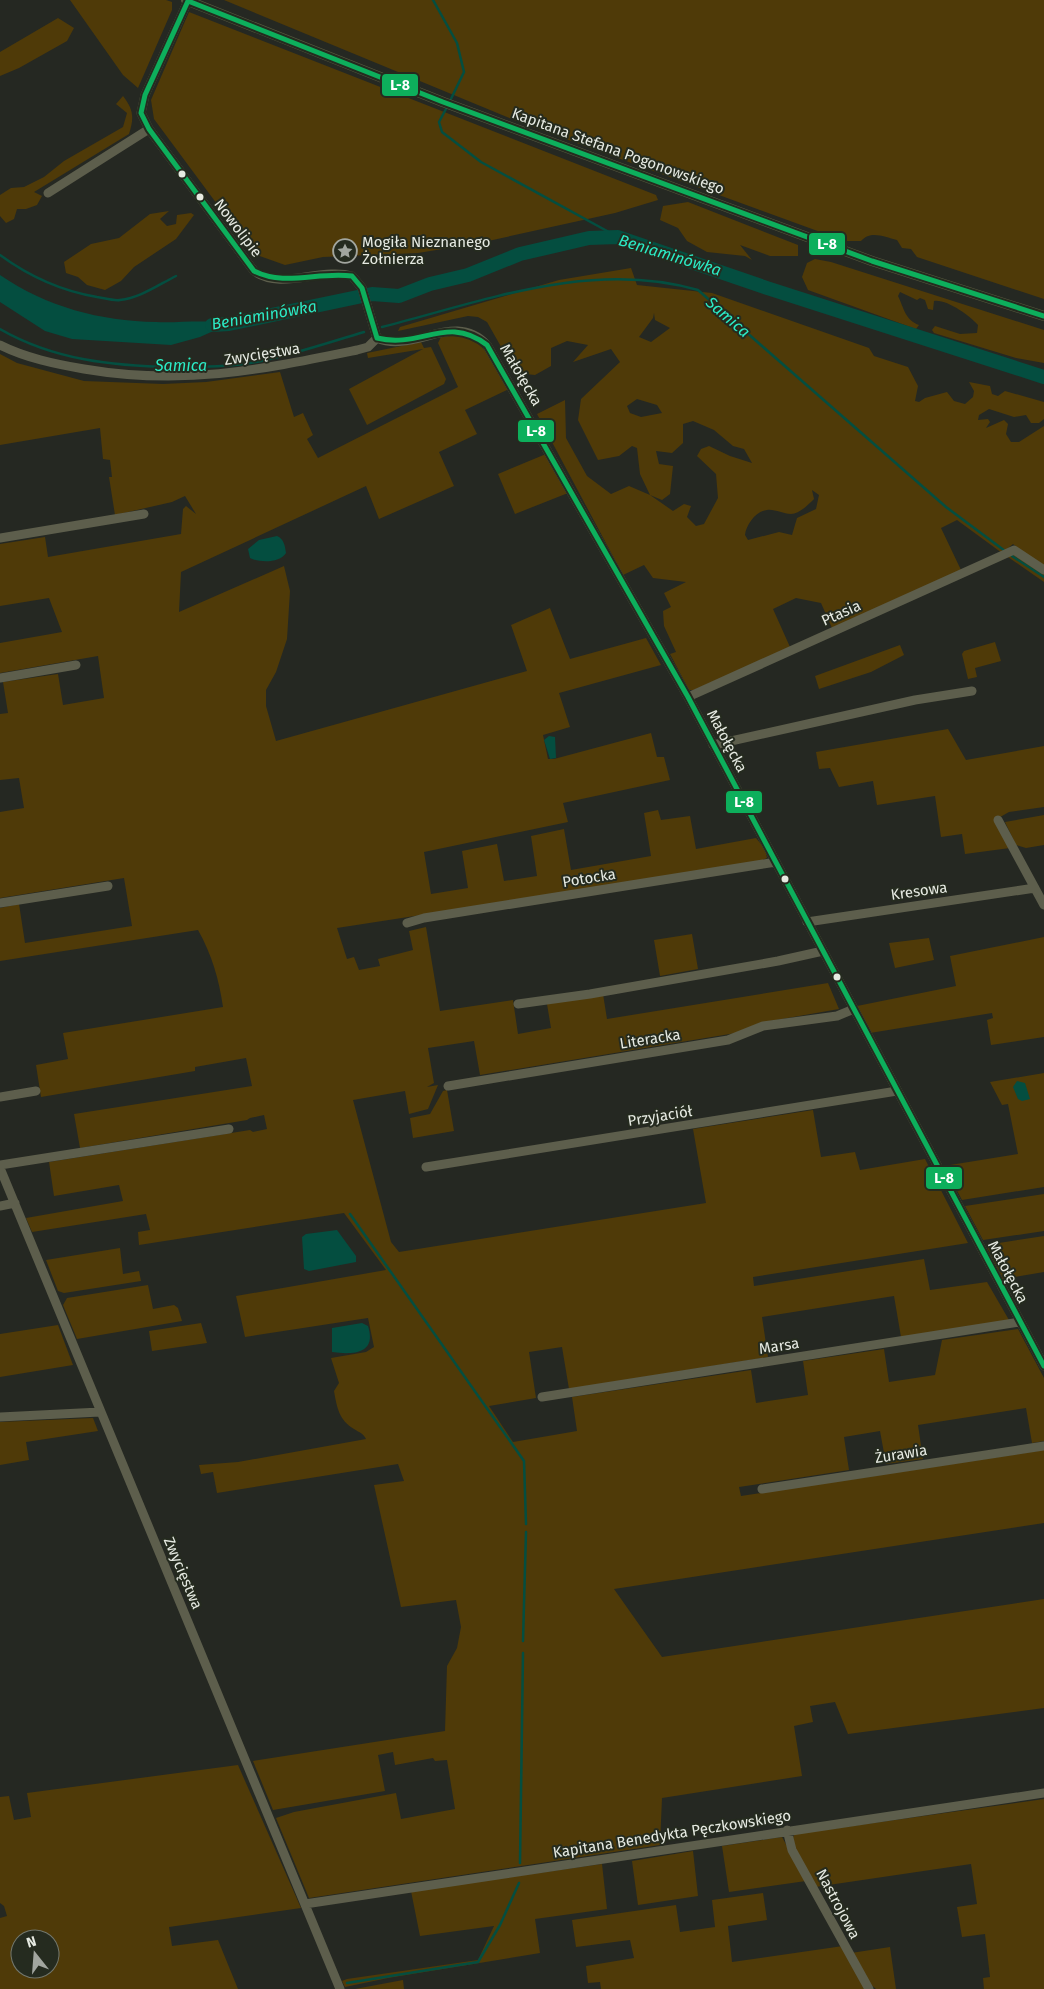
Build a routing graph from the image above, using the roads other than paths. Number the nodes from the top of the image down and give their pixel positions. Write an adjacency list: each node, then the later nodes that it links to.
1 (187, 0): 2 (street, Nowolipie); 4 (main road, Kapitana Stefana Pogonowskiego)
2 (149, 128): 3 (street); 5 (street, Nowolipie)
3 (48, 193)
4 (1044, 316)
5 (377, 338): 6 (street, Zwycięstwa); 13 (street, Małołęcka)
6 (0, 345)
7 (144, 514): 8 (street)
8 (0, 538)
9 (1044, 570): 13 (street, Ptasia)
10 (76, 665): 11 (street)
11 (0, 678)
12 (972, 691): 14 (street)
13 (688, 697): 14 (street, Małołęcka)
14 (713, 745): 16 (street, Małołęcka)
15 (998, 820): 18 (street)
16 (776, 862): 21 (street, Małołęcka); 22 (street, Potocka)
17 (108, 886): 19 (street)
18 (1035, 888): 20 (street); 21 (street, Kresowa)
19 (0, 903)
20 (1044, 905)
21 (807, 922): 23 (street, Małołęcka)
22 (407, 923)
23 (823, 951): 24 (street); 25 (street, Małołęcka)
24 (518, 1004)
25 (854, 1009): 26 (street, Literacka); 28 (street, Małołęcka)
26 (448, 1086)
27 (36, 1091): 29 (street)
28 (898, 1092): 32 (street, Przyjaciół); 35 (street, Małołęcka)
29 (0, 1097)
30 (230, 1128): 31 (street)
31 (0, 1167): 33 (street, Zwycięstwa)
32 (426, 1167)
33 (15, 1203): 34 (street); 38 (street, Zwycięstwa)
34 (0, 1206)
35 (1020, 1322): 36 (street, Małołęcka); 37 (street, Marsa)
36 (1044, 1366)
37 (542, 1397)
38 (100, 1412): 39 (street); 44 (street, Zwycięstwa)
39 (0, 1417)
40 (1044, 1446): 41 (street, Żurawia)
41 (762, 1489)
42 (1044, 1793): 43 (street, Kapitana Benedykta Pęczkowskiego)
43 (787, 1830): 44 (street, Kapitana Benedykta Pęczkowskiego); 46 (street, Nastrojowa)
44 (305, 1904): 45 (street, Zwycięstwa)
45 (340, 1989)
46 (868, 1989)

